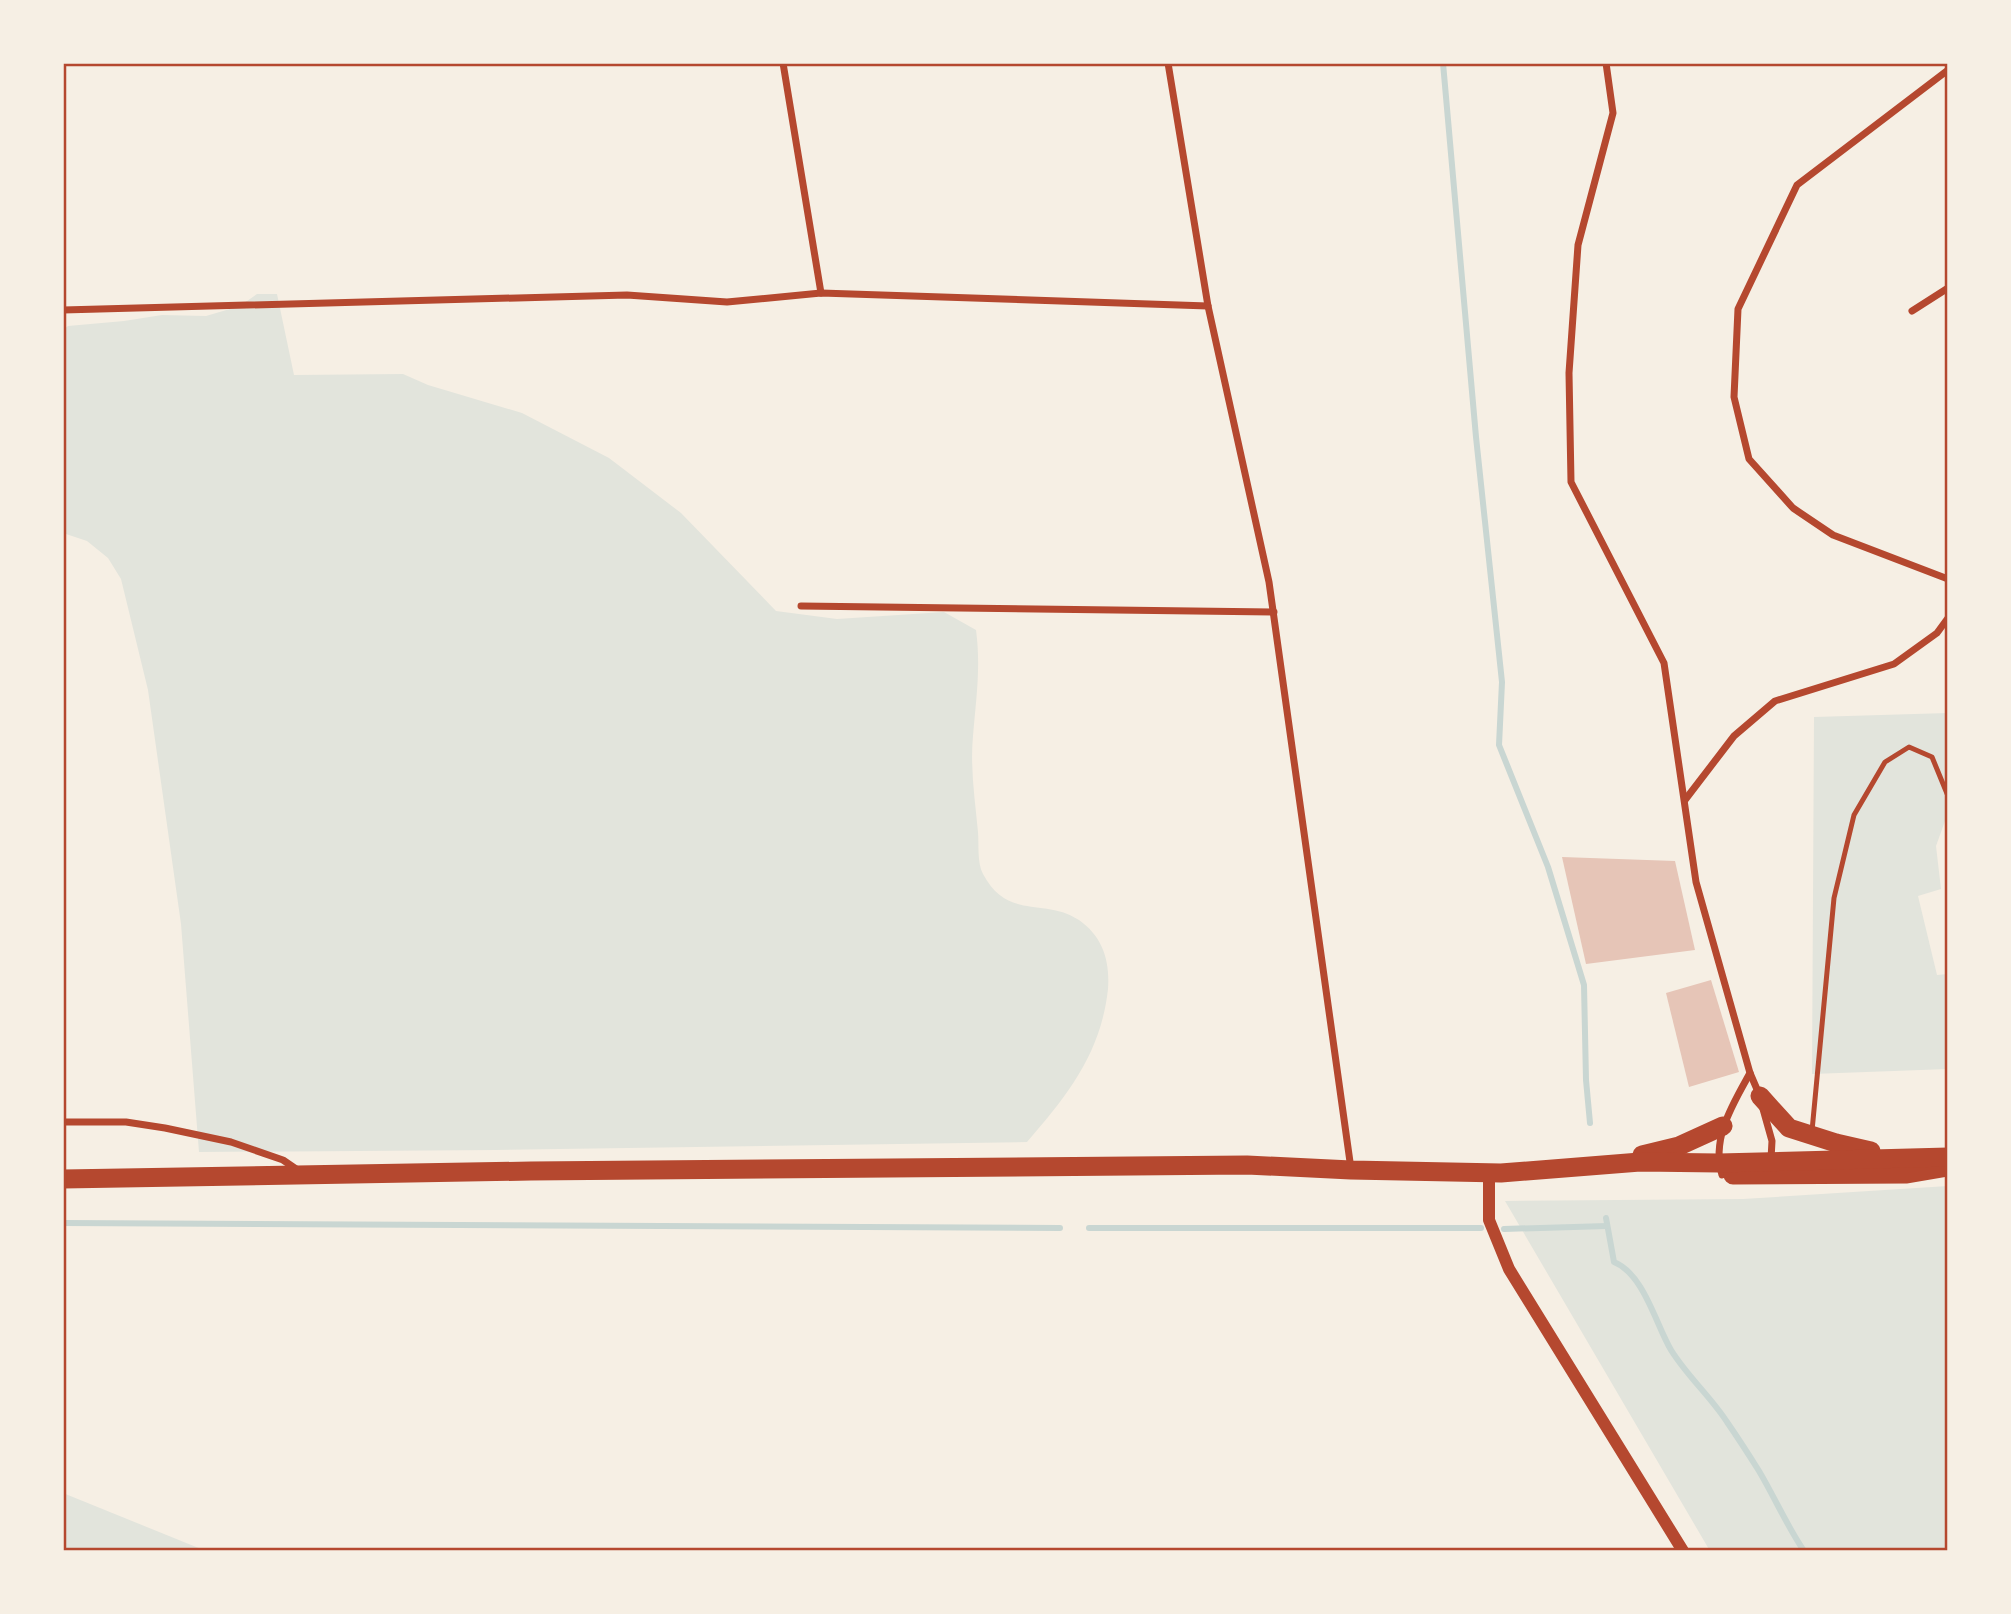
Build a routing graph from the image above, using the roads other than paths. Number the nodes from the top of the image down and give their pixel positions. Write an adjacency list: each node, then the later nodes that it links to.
1 (783, 63): 6 (street)
2 (1168, 63): 7 (street)
3 (1606, 63): 15 (street)
4 (1948, 70): 10 (street)
5 (1948, 288): 9 (street)
6 (821, 293): 7 (street); 8 (street)
7 (1208, 306): 12 (street)
8 (63, 310)
9 (1912, 311)
10 (1948, 579)
11 (801, 606): 12 (street)
12 (1274, 612): 27 (street)
13 (1948, 618): 15 (street)
14 (1948, 796): 20 (lane)
15 (1685, 800): 16 (street)
16 (1750, 1073): 17 (street); 19 (street)
17 (1760, 1096): 20 (highway); 24 (street)
18 (63, 1122): 29 (street)
19 (1723, 1126): 23 (highway); 26 (street)
20 (1811, 1136): 22 (highway)
21 (1948, 1157): 22 (highway)
22 (1903, 1158): 24 (highway)
23 (1604, 1164): 26 (highway); 28 (highway)
24 (1770, 1167): 25 (highway); 26 (highway)
25 (1948, 1167)
26 (1721, 1169): 28 (highway)
27 (1351, 1170): 28 (highway); 29 (highway)
28 (1495, 1172): 31 (street)
29 (306, 1175): 30 (highway)
30 (63, 1180)
31 (1683, 1551)

